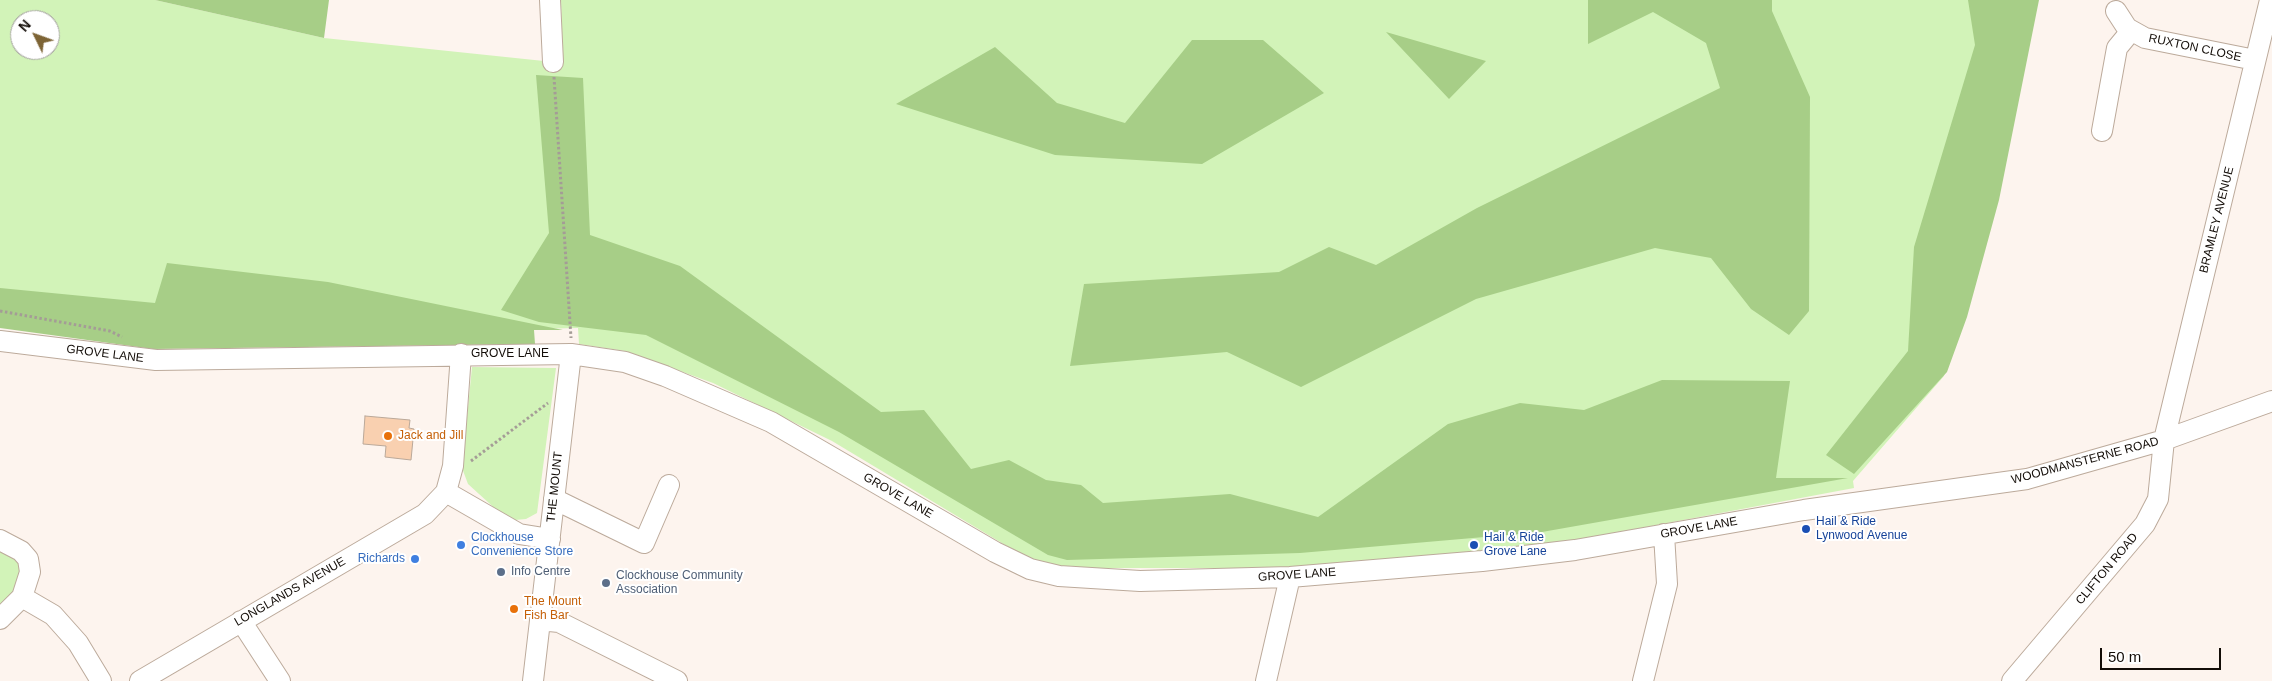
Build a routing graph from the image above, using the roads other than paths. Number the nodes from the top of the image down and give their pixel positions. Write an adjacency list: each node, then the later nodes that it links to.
1 (550, 0): 6 (street)
2 (2270, 0): 5 (street, BRAMLEY AVENUE)
3 (2116, 11): 4 (street, RUXTON CLOSE)
4 (2131, 30): 5 (street, RUXTON CLOSE); 7 (street)
5 (2255, 60): 12 (street, BRAMLEY AVENUE)
6 (552, 62)
7 (2102, 130)
8 (0, 341): 9 (street, GROVE LANE)
9 (461, 354): 10 (street, GROVE LANE); 14 (street, LONGLANDS AVENUE)
10 (571, 354): 15 (street, THE MOUNT); 20 (street, GROVE LANE)
11 (2272, 401): 12 (street, WOODMANSTERNE ROAD)
12 (2164, 440): 16 (street, WOODMANSTERNE ROAD); 32 (street, CLIFTON ROAD)
13 (669, 485): 15 (street)
14 (446, 492): 18 (street); 23 (street, LONGLANDS AVENUE)
15 (554, 499): 18 (street, THE MOUNT)
16 (1804, 510): 17 (street, GROVE LANE)
17 (1664, 534): 20 (street, GROVE LANE); 31 (street)
18 (550, 539): 24 (street, THE MOUNT)
19 (0, 540): 21 (street)
20 (1290, 577): 30 (street)
21 (22, 597): 22 (street); 25 (street)
22 (0, 619)
23 (241, 620): 26 (street, LONGLANDS AVENUE); 27 (street)
24 (540, 620): 28 (street, THE MOUNT); 29 (street)
25 (101, 681)
26 (140, 681)
27 (280, 681)
28 (533, 681)
29 (677, 681)
30 (1266, 681)
31 (1643, 681)
32 (2012, 681)

